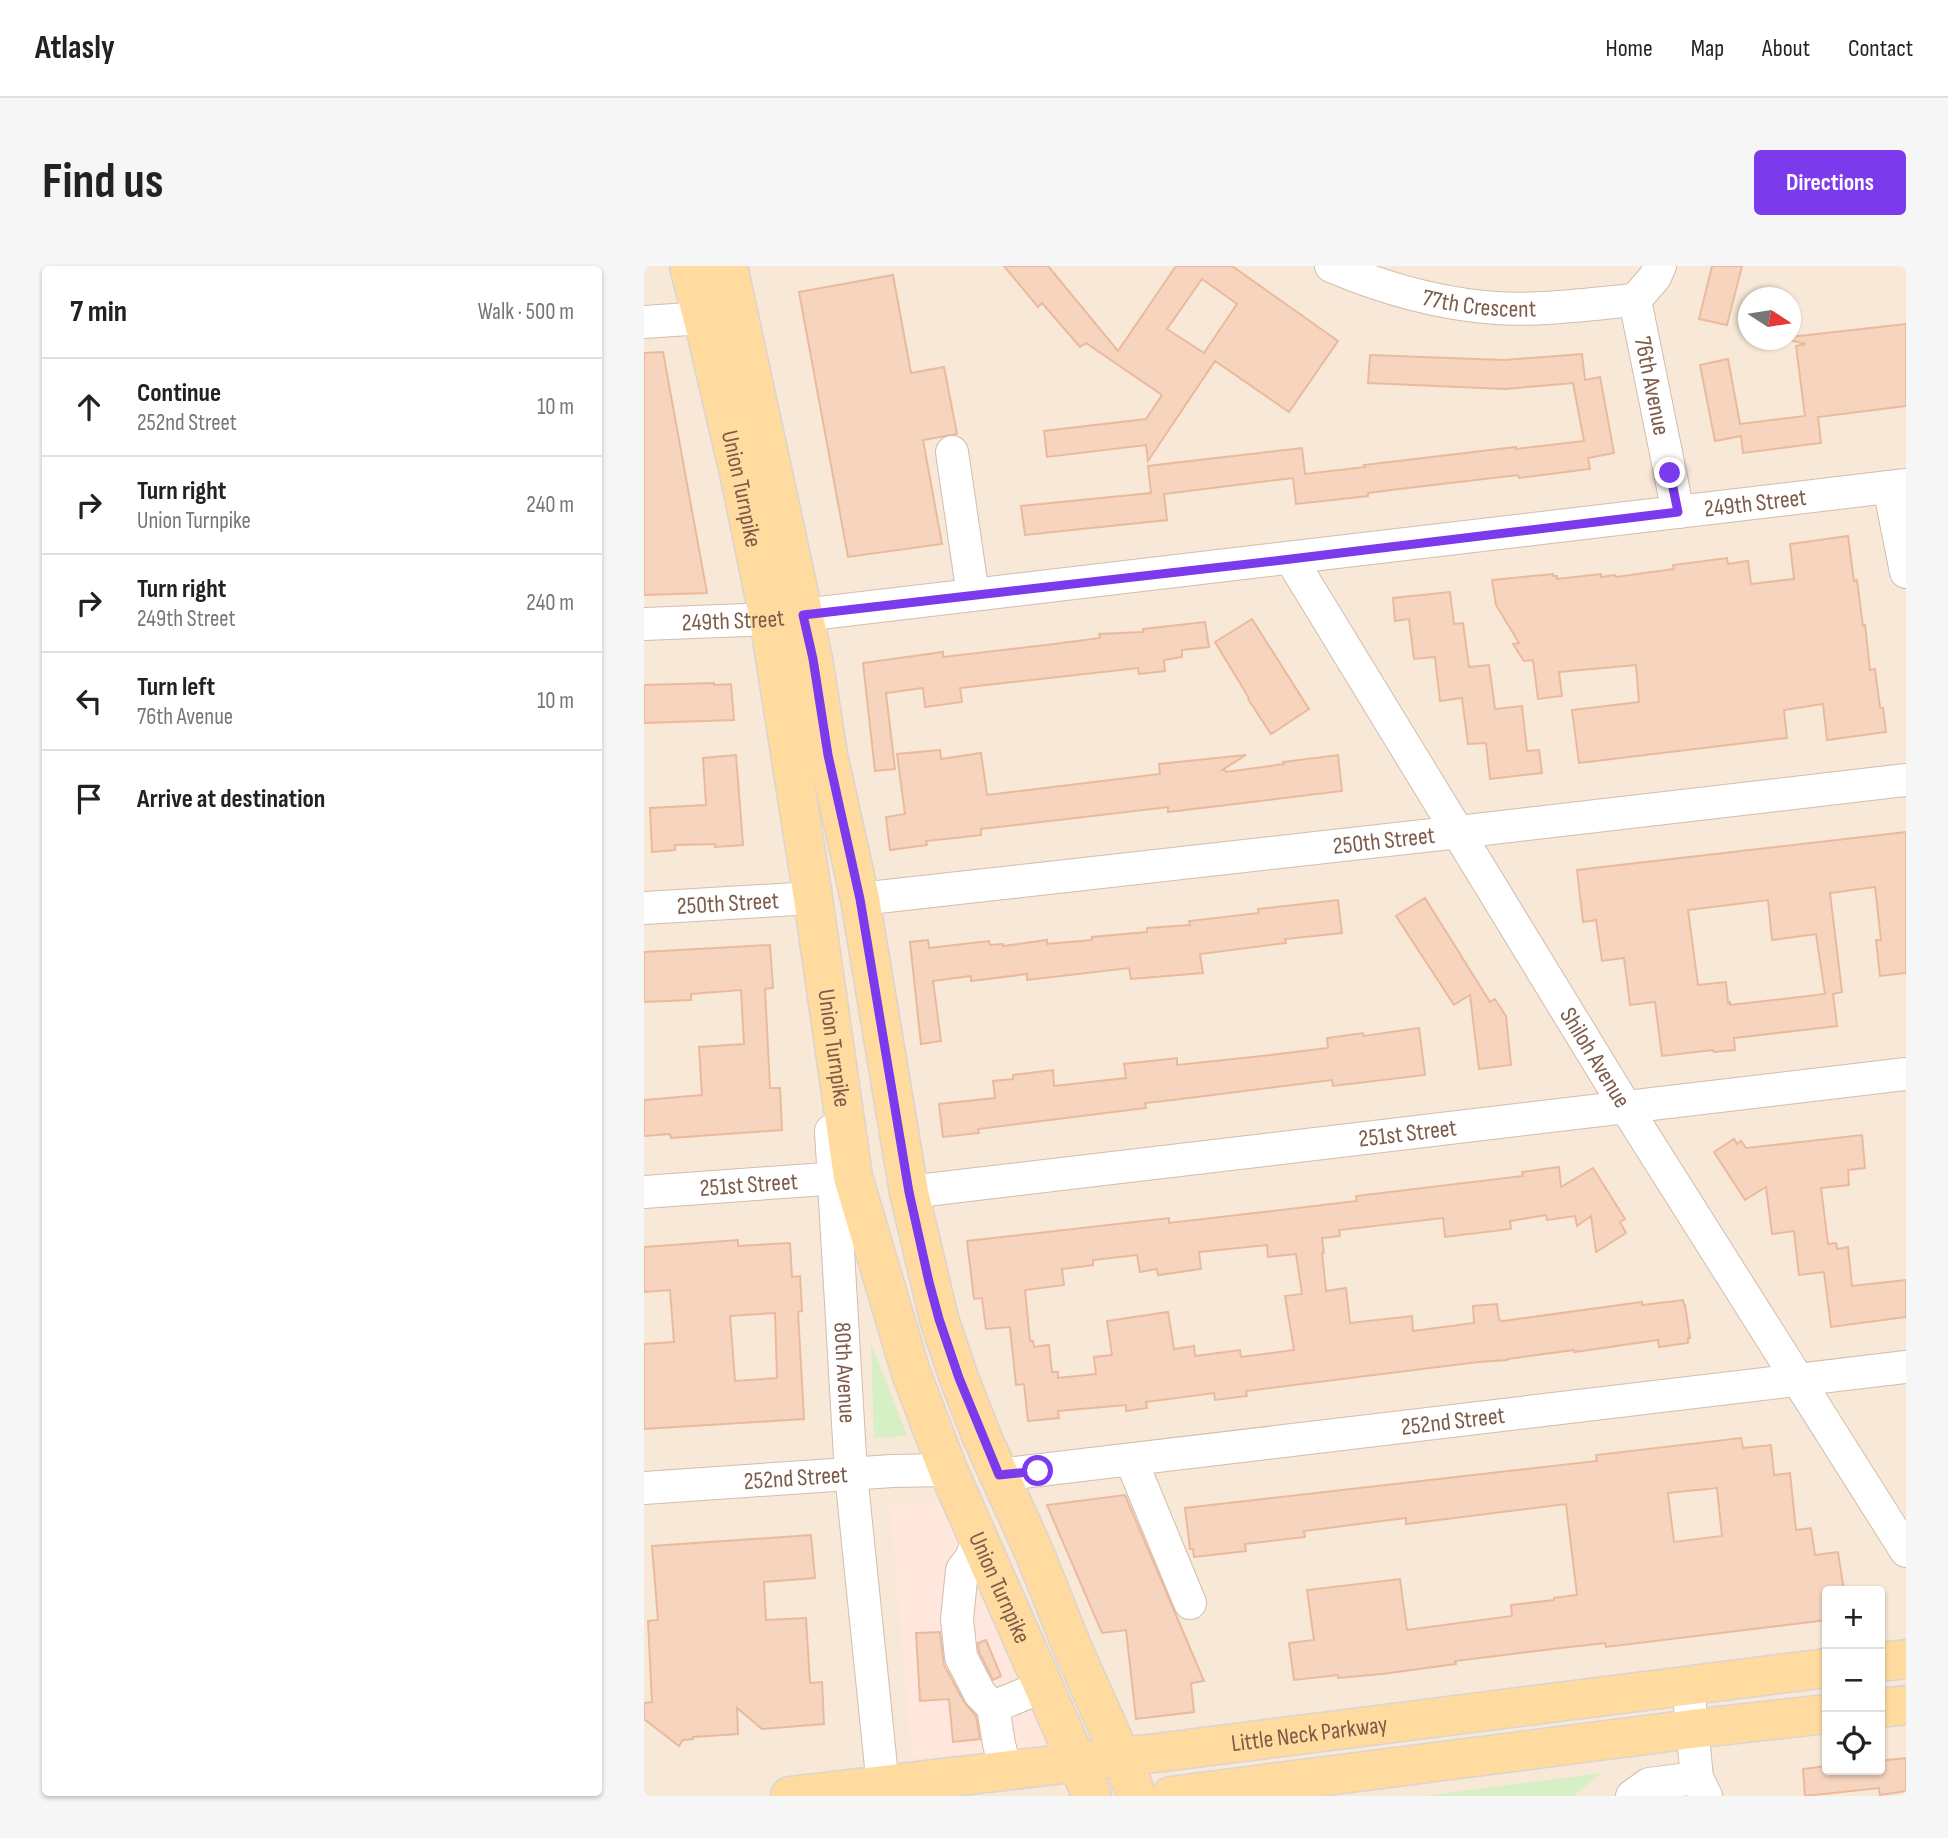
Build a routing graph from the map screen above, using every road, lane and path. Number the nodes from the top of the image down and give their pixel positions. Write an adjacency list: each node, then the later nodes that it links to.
1 (689, 266): 6 (main road, Union Turnpike)
2 (728, 266): 14 (main road, Union Turnpike)
3 (1331, 266): 5 (street, 77th Crescent)
4 (1660, 266): 5 (street, 76th Avenue)
5 (1634, 300): 10 (street, 76th Avenue)
6 (703, 318): 7 (street); 14 (main road, Union Turnpike)
7 (644, 322)
8 (952, 452): 13 (street)
9 (1897, 486): 10 (street, 249th Street); 12 (street)
10 (1678, 512): 11 (street, 249th Street)
11 (1291, 559): 13 (street, 249th Street); 17 (street, Shiloh Avenue)
12 (1906, 572)
13 (973, 595): 14 (street, 249th Street)
14 (786, 617): 15 (street, 249th Street); 18 (main road, Union Turnpike); 19 (main road, Union Turnpike)
15 (644, 624)
16 (1906, 780): 17 (street, 250th Street)
17 (1459, 832): 19 (street, 250th Street); 22 (street, Shiloh Avenue)
18 (813, 898): 20 (street, 250th Street); 23 (main road, Union Turnpike)
19 (860, 899): 25 (main road, Union Turnpike)
20 (644, 908)
21 (1906, 1074): 22 (street, 251st Street)
22 (1625, 1106): 25 (street, 251st Street); 27 (street, Shiloh Avenue)
23 (843, 1177): 24 (street, 251st Street); 29 (main road, Union Turnpike); 30 (street, 80th Avenue)
24 (644, 1192)
25 (909, 1192): 31 (main road, Union Turnpike)
26 (1906, 1367): 27 (street, 252nd Street)
27 (1798, 1380): 28 (street, 252nd Street); 34 (street, Shiloh Avenue)
28 (1130, 1460): 31 (street, 252nd Street); 35 (street)
29 (948, 1470): 30 (street, 252nd Street); 33 (main road, Union Turnpike)
30 (851, 1474): 32 (street, 252nd Street); 51 (street, 80th Avenue)
31 (999, 1475): 46 (main road, Union Turnpike)
32 (644, 1488)
33 (979, 1539): 39 (main road, Union Turnpike); 42 (street)
34 (1906, 1551)
35 (1190, 1603)
36 (1906, 1659): 37 (main road)
37 (1885, 1661)
38 (1822, 1669): 40 (main road, Little Neck Parkway)
39 (1044, 1685): 42 (street); 47 (main road, Union Turnpike)
40 (1688, 1685): 45 (street); 46 (main road, Little Neck Parkway)
41 (1906, 1705): 43 (main road)
42 (993, 1707): 48 (street)
43 (1885, 1707)
44 (1822, 1715): 45 (main road, Little Neck Parkway)
45 (1692, 1729): 49 (street); 50 (main road, Little Neck Parkway)
46 (1121, 1757): 47 (main road, Little Neck Parkway); 54 (main road, Union Turnpike)
47 (1077, 1762): 48 (main road, Little Neck Parkway); 53 (main road, Union Turnpike)
48 (1006, 1771): 51 (main road, Little Neck Parkway)
49 (1701, 1787): 56 (street)
50 (1270, 1790): 55 (main road, Little Neck Parkway)
51 (884, 1791): 52 (main road, Little Neck Parkway)
52 (790, 1796)
53 (1092, 1796)
54 (1137, 1796)
55 (1171, 1796)
56 (1632, 1796)

